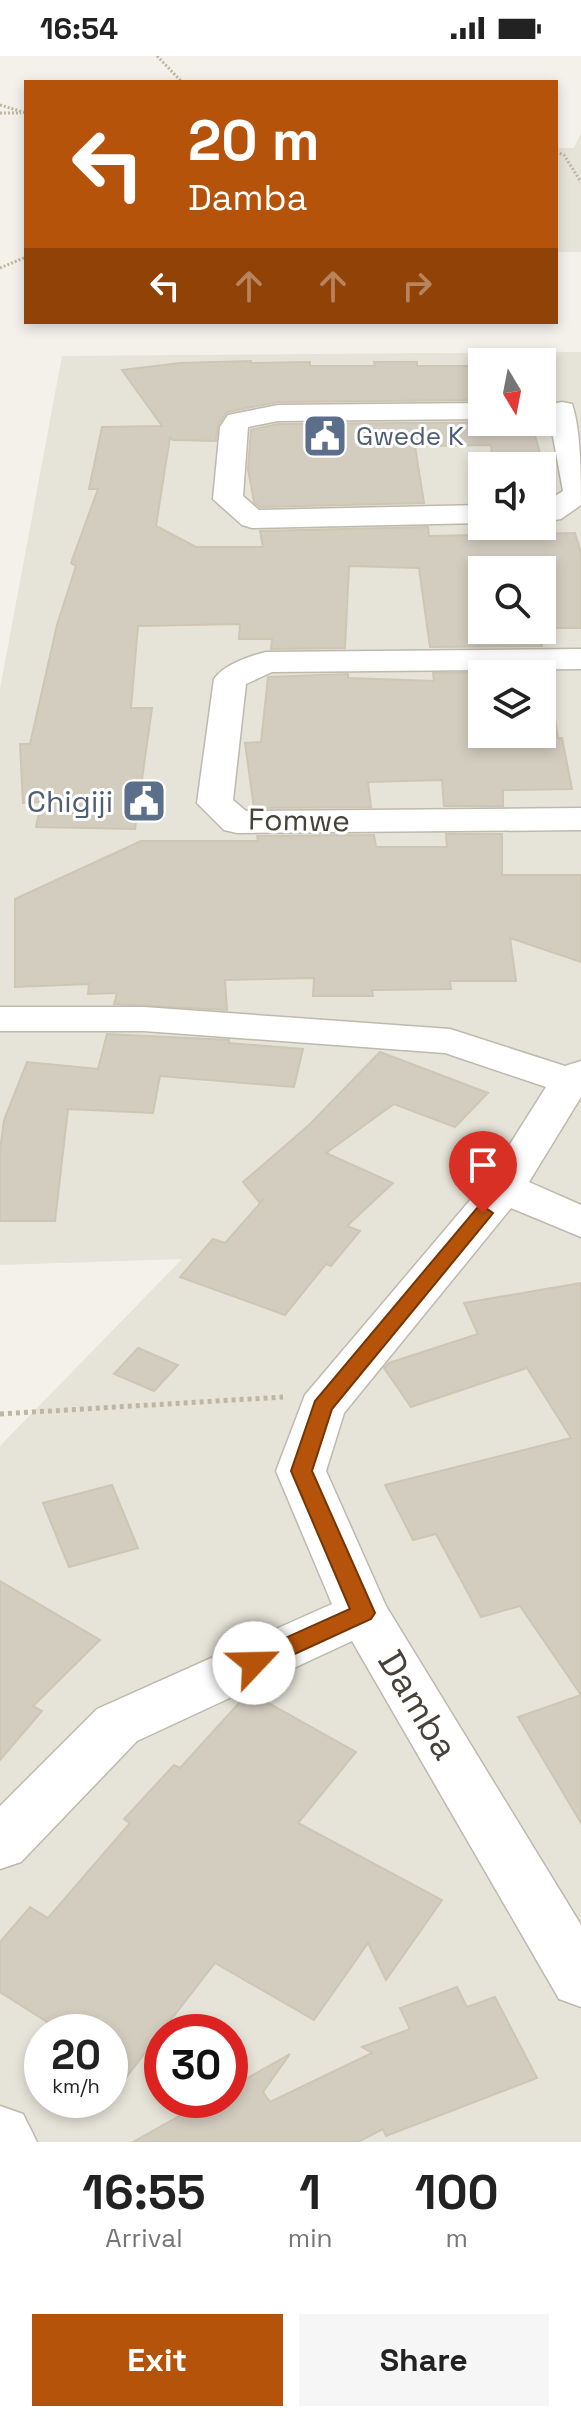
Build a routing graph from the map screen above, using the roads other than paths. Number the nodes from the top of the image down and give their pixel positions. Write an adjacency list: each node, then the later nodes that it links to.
1 (562, 410): 3 (street)
2 (468, 411): 4 (street)
3 (556, 509)
4 (468, 514)
5 (581, 659): 6 (street, Fomwe)
6 (581, 819)
7 (0, 1019): 8 (street)
8 (576, 1078): 9 (street, Damba)
9 (504, 1188): 10 (street); 11 (street, Damba)
10 (581, 1222)
11 (363, 1613): 12 (street); 13 (street, Damba)
12 (0, 1844)
13 (581, 1980)
14 (0, 2136): 15 (street)
15 (5, 2142)

